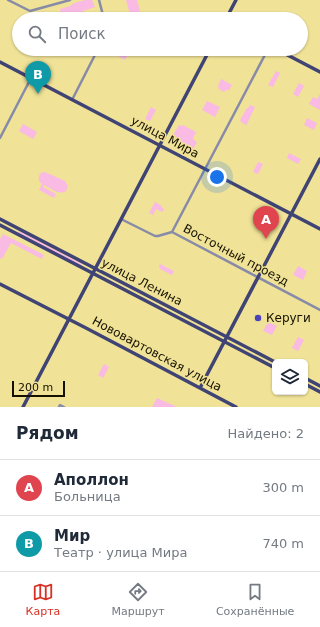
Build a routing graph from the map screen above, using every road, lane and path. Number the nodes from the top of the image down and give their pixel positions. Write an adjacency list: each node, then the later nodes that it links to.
1 (8, 0): 2 (street)
2 (70, 0)
3 (99, 0): 5 (street)
4 (236, 0): 6 (main road)
5 (102, 12)
6 (230, 12)
7 (94, 56): 14 (street)
8 (206, 56): 16 (main road)
9 (264, 56): 18 (street)
10 (289, 56): 12 (main road)
11 (0, 62): 13 (main road, улица Мира)
12 (320, 72)
13 (31, 78): 14 (main road, улица Мира); 15 (street)
14 (72, 100): 16 (main road, улица Мира)
15 (0, 138)
16 (160, 145): 18 (main road, улица Мира); 21 (main road)
17 (320, 159): 19 (main road)
18 (205, 169): 19 (main road, улица Мира); 24 (street)
19 (291, 214): 23 (main road, улица Мира); 29 (main road)
20 (0, 219): 25 (main road, улица Ленина)
21 (122, 219): 24 (street, Восточный проезд); 27 (main road)
22 (0, 225): 26 (main road, улица Ленина)
23 (320, 229)
24 (172, 232): 29 (street, Восточный проезд)
25 (82, 262): 26 (main road); 27 (main road, улица Ленина)
26 (80, 267): 28 (main road, улица Ленина)
27 (95, 269): 28 (main road); 30 (main road, улица Ленина)
28 (93, 273): 32 (main road, улица Ленина); 34 (main road)
29 (258, 277): 33 (street, Восточный проезд); 37 (main road)
30 (121, 282): 32 (street); 35 (main road, улица Ленина)
31 (0, 284): 34 (main road, Нововартовская улица)
32 (119, 286): 36 (main road, улица Ленина)
33 (320, 310)
34 (69, 320): 46 (main road, Нововартовская улица); 49 (main road)
35 (198, 322): 36 (street); 37 (main road, улица Ленина)
36 (196, 327): 38 (main road, улица Ленина)
37 (227, 337): 38 (main road); 39 (main road, улица Ленина)
38 (224, 341): 40 (main road, улица Ленина); 46 (main road)
39 (255, 352): 40 (street); 41 (main road, улица Ленина)
40 (252, 356): 42 (main road, улица Ленина)
41 (272, 360)
42 (272, 366)
43 (308, 380): 45 (main road)
44 (308, 386): 47 (main road)
45 (320, 386)
46 (200, 388): 51 (main road, Нововартовская улица)
47 (320, 392)
48 (59, 406): 50 (street)
49 (23, 407)
50 (64, 407)
51 (236, 407)

